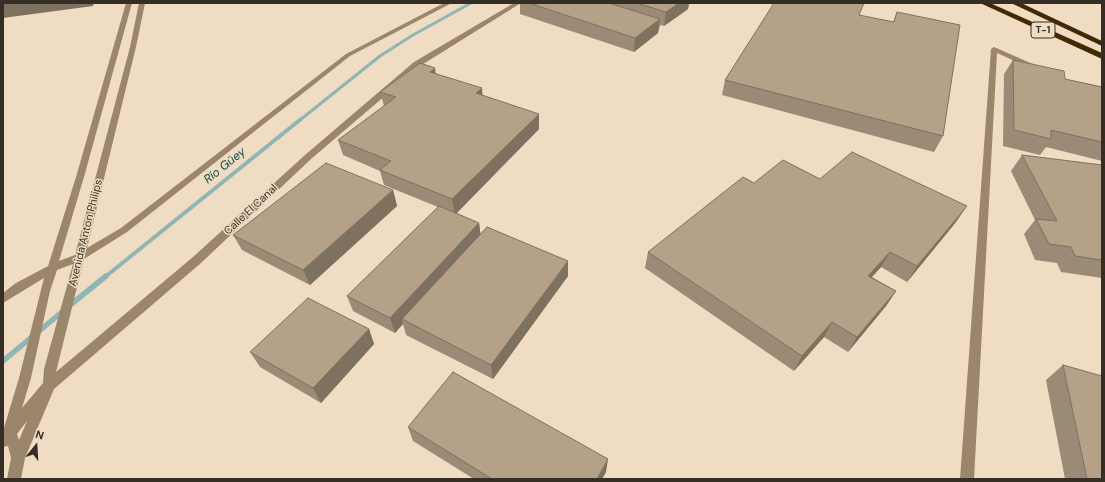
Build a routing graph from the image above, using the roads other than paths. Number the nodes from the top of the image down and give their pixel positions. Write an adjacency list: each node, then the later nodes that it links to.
1 (129, 3): 11 (street, Avenida Anton Philips)
2 (142, 3): 10 (street, Avenida Anton Philips)
3 (449, 3): 10 (street)
4 (518, 3): 13 (street, Calle El Canal)
5 (984, 3): 8 (highway, T-1)
6 (1014, 3): 7 (highway, T-1)
7 (1102, 44)
8 (1102, 56)
9 (1046, 71): 17 (street)
10 (80, 257): 11 (street); 13 (street, Avenida Anton Philips)
11 (52, 268): 12 (street); 14 (street, Avenida Anton Philips)
12 (3, 299)
13 (49, 385): 14 (street, Calle El Canal); 15 (street, Avenida Anton Philips)
14 (7, 436): 15 (street, Avenida Anton Philips)
15 (18, 458): 16 (street, Avenida Anton Philips)
16 (14, 479)
17 (967, 479)

